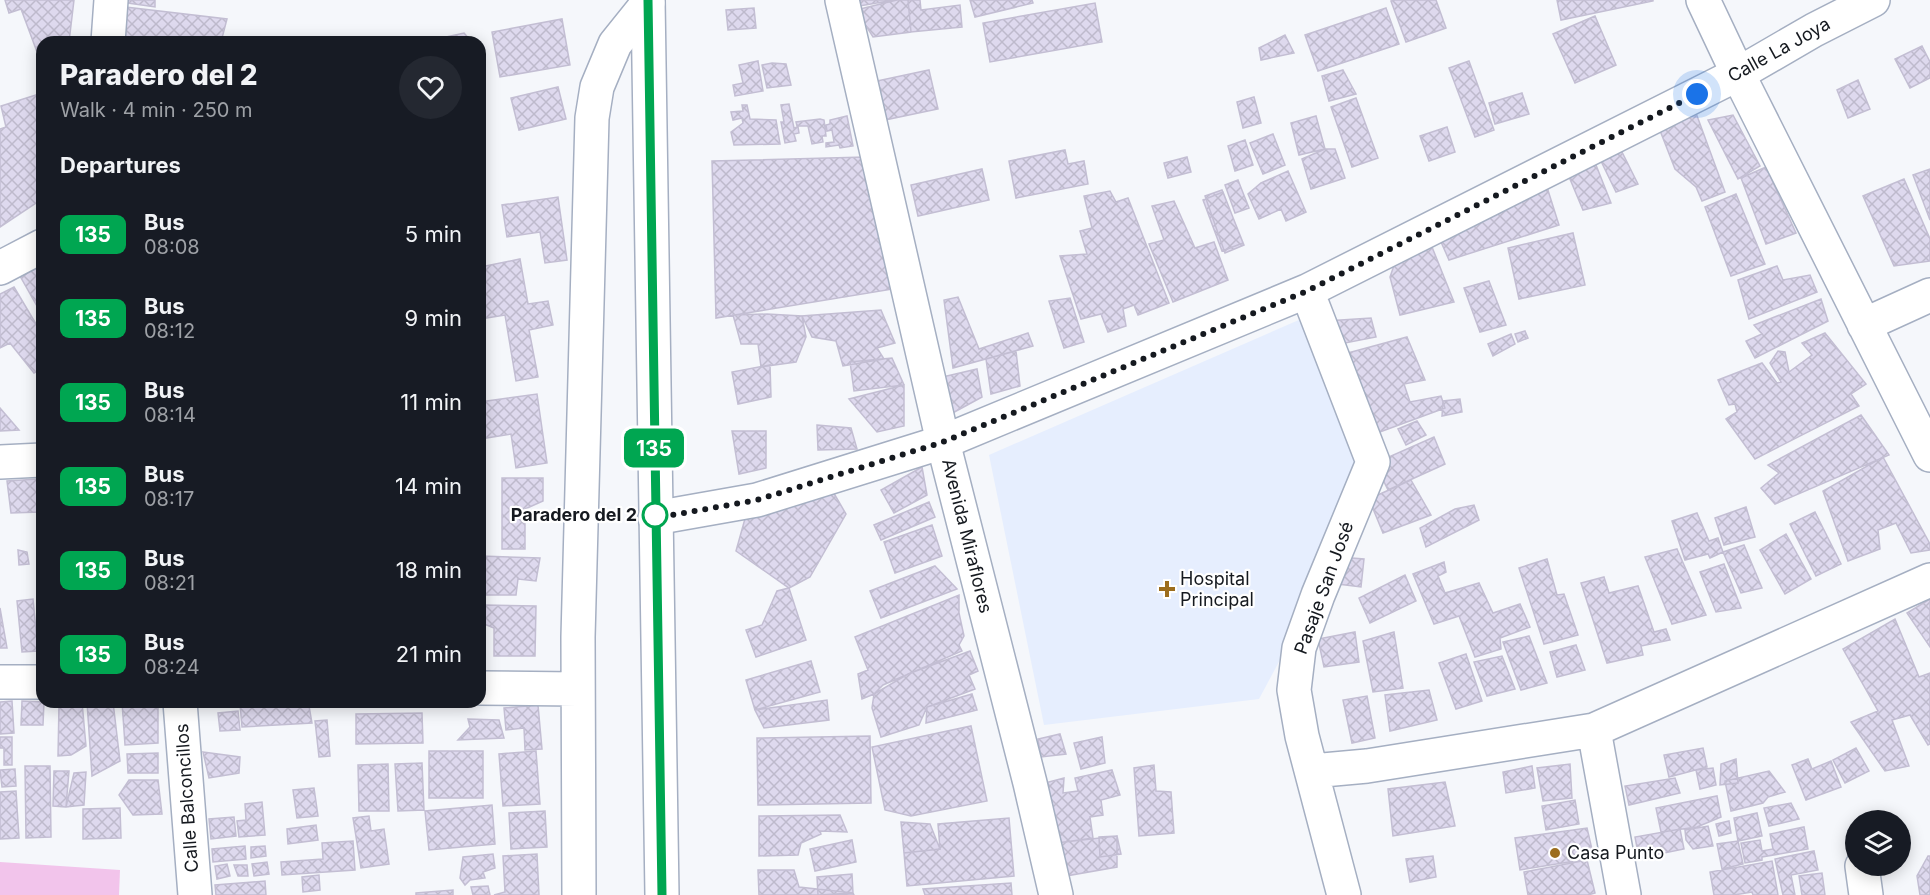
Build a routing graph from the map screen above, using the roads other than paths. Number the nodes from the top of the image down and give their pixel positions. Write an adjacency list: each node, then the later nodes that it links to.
1 (111, 0): 6 (main road)
2 (842, 0): 13 (main road, Avenida Miraflores)
3 (1703, 0): 7 (main road)
4 (1873, 0): 7 (main road, Calle La Joya)
5 (648, 2): 17 (main road); 22 (main road)
6 (108, 36)
7 (1738, 74): 10 (main road, Calle La Joya); 12 (main road)
8 (36, 249): 9 (main road)
9 (0, 268)
10 (1307, 291): 13 (main road, Calle La Joya); 25 (main road, Pasaje San José)
11 (1930, 295): 12 (main road)
12 (1864, 325): 14 (main road)
13 (943, 442): 17 (main road, Calle La Joya); 30 (main road, Avenida Miraflores)
14 (1930, 455)
15 (36, 460): 16 (main road)
16 (0, 462)
17 (655, 518): 29 (main road)
18 (1930, 580): 24 (main road)
19 (0, 682): 20 (main road)
20 (36, 682)
21 (486, 688): 22 (main road)
22 (577, 689): 28 (main road)
23 (180, 708): 27 (main road, Calle Balconcillos)
24 (1594, 730): 25 (main road); 32 (main road)
25 (1312, 771): 31 (main road, Pasaje San José)
26 (1863, 876): 33 (main road)
27 (195, 895)
28 (579, 895)
29 (662, 895)
30 (1056, 895)
31 (1344, 895)
32 (1624, 895)
33 (1866, 895)

